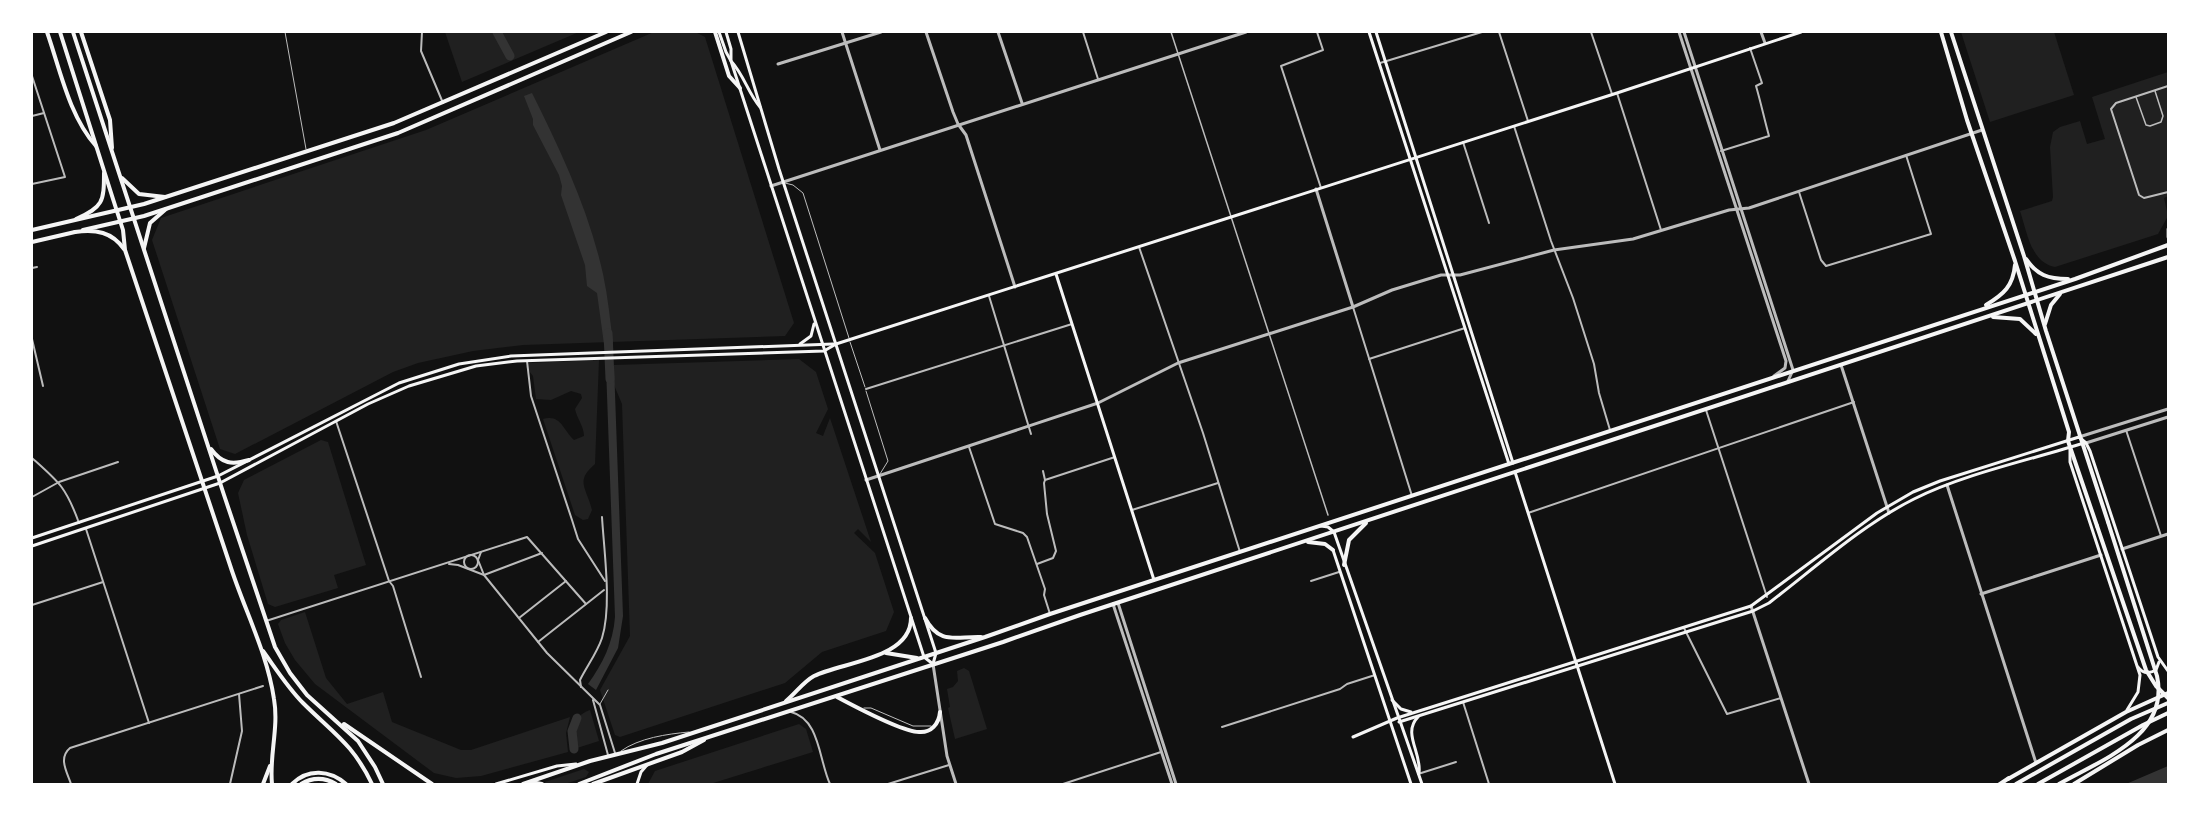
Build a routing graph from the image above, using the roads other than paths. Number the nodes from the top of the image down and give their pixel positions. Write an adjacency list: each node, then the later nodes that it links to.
1 (47, 32): 61 (main road)
2 (60, 32): 61 (main road)
3 (73, 32): 65 (main road)
4 (81, 32): 65 (main road)
5 (285, 32): 63 (lane)
6 (422, 32): 50 (street)
7 (606, 32): 50 (main road)
8 (631, 32): 80 (main road)
9 (715, 32): 45 (main road)
10 (719, 32): 36 (main road)
11 (726, 32): 36 (main road)
12 (738, 32): 52 (main road)
13 (842, 32): 32 (street)
14 (881, 32): 32 (street)
15 (926, 32): 56 (street)
16 (998, 32): 51 (street)
17 (1083, 32): 43 (street)
18 (1171, 32): 35 (street)
19 (1246, 32): 35 (street)
20 (1317, 32): 74 (street)
21 (1369, 32): 38 (main road)
22 (1376, 32): 37 (main road)
23 (1482, 32): 37 (street)
24 (1498, 32): 55 (street)
25 (1591, 32): 48 (street)
26 (1679, 32): 41 (street)
27 (1684, 32): 40 (street)
28 (1761, 32): 33 (street)
29 (1801, 32): 33 (main road)
30 (1941, 32): 59 (main road)
31 (1951, 32): 58 (main road)
32 (846, 43): 39 (street); 62 (street)
33 (1765, 44): 34 (main road)
34 (1750, 48): 40 (main road); 64 (street)
35 (1178, 53): 43 (street); 83 (street)
36 (731, 62): 45 (main road); 52 (main road)
37 (1385, 62): 38 (street); 67 (main road)
38 (1380, 63): 68 (main road)
39 (778, 64)
40 (1696, 67): 41 (main road); 64 (street)
41 (1691, 69): 47 (main road); 64 (street)
42 (32, 76): 53 (street)
43 (1098, 79): 51 (street)
44 (2169, 86): 46 (street)
45 (740, 88): 73 (main road)
46 (2155, 90): 49 (street); 49 (street)
47 (1617, 93): 48 (main road); 91 (street)
48 (1612, 94): 55 (main road)
49 (2136, 96): 77 (street)
50 (443, 103): 63 (main road)
51 (1022, 104): 56 (street)
52 (761, 108): 71 (main road)
53 (44, 113): 54 (street); 72 (street)
54 (32, 116)
55 (1528, 121): 57 (main road)
56 (958, 124): 62 (street); 108 (street)
57 (1514, 126): 60 (main road); 97 (street)
58 (1982, 130): 59 (street); 99 (main road)
59 (1972, 133): 66 (street); 101 (main road)
60 (1463, 142): 67 (main road); 87 (street)
61 (96, 146): 69 (main road)
62 (880, 150): 71 (street)
63 (306, 151): 78 (main road)
64 (1720, 151): 81 (street)
65 (112, 152): 70 (main road)
66 (1906, 155): 76 (street); 76 (street)
67 (1416, 157): 68 (main road); 106 (main road)
68 (1411, 159): 74 (main road); 105 (main road)
69 (104, 170): 82 (main road); 85 (main road)
70 (120, 176): 78 (main road); 79 (main road)
71 (783, 182): 73 (street); 125 (lane); 126 (main road)
72 (32, 184)
73 (771, 186): 118 (main road)
74 (1322, 188): 75 (main road)
75 (1316, 189): 83 (main road); 115 (street)
76 (1799, 192): 81 (street)
77 (2169, 192)
78 (165, 197): 79 (main road)
79 (130, 208): 82 (main road); 84 (main road)
80 (166, 208): 84 (main road); 98 (main road)
81 (1739, 208): 91 (street); 135 (street); 136 (street)
82 (117, 211): 85 (main road); 86 (main road)
83 (1231, 217): 95 (main road); 122 (street)
84 (134, 218): 86 (main road); 98 (main road)
85 (76, 219): 88 (main road)
86 (120, 222): 90 (main road); 96 (main road)
87 (1489, 223)
88 (32, 230)
89 (2169, 230): 92 (street)
90 (75, 232): 93 (main road); 96 (main road)
91 (1662, 232): 97 (street)
92 (2169, 237)
93 (32, 242)
94 (2169, 245): 107 (main road)
95 (1139, 247): 104 (main road); 133 (street)
96 (125, 250): 168 (main road)
97 (1554, 250): 106 (street); 147 (street)
98 (144, 252): 154 (main road)
99 (2024, 256): 107 (main road); 109 (main road)
100 (2169, 257): 110 (main road)
101 (2015, 261): 111 (main road); 116 (main road)
102 (36, 267): 103 (street)
103 (32, 268)
104 (1056, 274): 108 (main road); 119 (main road)
105 (1448, 275): 106 (street); 115 (street); 120 (main road)
106 (1454, 276): 161 (main road)
107 (2074, 279): 109 (main road)
108 (1015, 287): 112 (main road)
109 (2034, 291): 111 (main road); 113 (main road)
110 (2067, 291): 113 (main road); 121 (main road)
111 (2025, 294): 114 (main road); 116 (main road)
112 (988, 295): 125 (main road); 128 (street)
113 (2037, 301): 114 (main road); 121 (main road)
114 (2028, 304): 117 (main road); 123 (main road)
115 (1353, 308): 122 (street); 131 (street)
116 (1982, 308): 135 (main road)
117 (1989, 316): 123 (main road); 134 (main road)
118 (814, 320): 127 (main road); 129 (main road)
119 (1073, 324): 128 (street); 141 (main road)
120 (1465, 328): 131 (street); 161 (main road)
121 (2046, 331): 150 (main road)
122 (1269, 334): 133 (street); 180 (street)
123 (2038, 336): 151 (main road)
124 (32, 339): 138 (street)
125 (849, 339): 126 (main road); 139 (lane)
126 (836, 344): 127 (main road); 130 (main road); 165 (main road)
127 (823, 345): 129 (main road); 130 (main road)
128 (1004, 345): 139 (street); 146 (street)
129 (795, 346): 159 (main road)
130 (824, 351): 132 (main road); 166 (main road)
131 (1369, 359): 174 (street)
132 (526, 361): 145 (main road); 209 (street)
133 (1178, 363): 141 (street); 171 (street)
134 (1841, 365): 137 (main road); 140 (street)
135 (1793, 370): 136 (main road); 137 (street)
136 (1774, 376): 147 (main road)
137 (1785, 384): 143 (main road)
138 (44, 386)
139 (866, 389): 165 (lane)
140 (1854, 402): 156 (street); 176 (street)
141 (1098, 403): 146 (street); 157 (main road)
142 (2169, 409): 150 (street)
143 (1706, 410): 156 (street); 163 (main road)
144 (2169, 417): 148 (street)
145 (336, 422): 170 (main road); 208 (street)
146 (1028, 424): 149 (street); 153 (street)
147 (1610, 430): 161 (main road)
148 (2126, 430): 152 (street); 188 (street)
149 (1031, 434)
150 (2079, 437): 151 (main road); 152 (main road)
151 (2068, 441): 155 (main road); 176 (main road)
152 (2084, 443): 155 (main road); 192 (main road); 309 (main road)
153 (969, 446): 165 (street); 200 (street)
154 (209, 447): 159 (main road); 164 (main road)
155 (2070, 447): 172 (main road); 198 (main road); 244 (main road)
156 (1719, 448): 178 (street); 214 (street)
157 (1115, 457): 167 (street); 177 (main road)
158 (32, 458): 169 (street)
159 (249, 460): 164 (main road)
160 (118, 462): 169 (street)
161 (1511, 463): 174 (main road)
162 (1043, 471): 167 (street)
163 (1515, 472): 178 (main road); 182 (main road)
164 (218, 476): 168 (main road); 170 (main road)
165 (879, 476): 166 (street); 223 (main road)
166 (866, 480): 222 (main road)
167 (1046, 480): 200 (street)
168 (203, 481): 173 (main road); 183 (main road)
169 (59, 482): 175 (street); 183 (street)
170 (220, 483): 173 (main road); 224 (main road)
171 (1218, 483): 177 (street); 195 (street)
172 (1947, 485): 179 (main road); 213 (street)
173 (205, 489): 185 (main road); 228 (main road)
174 (1412, 496): 184 (main road)
175 (32, 497)
176 (1887, 506): 179 (street); 214 (main road)
177 (1132, 510): 207 (main road)
178 (1528, 513): 234 (main road)
179 (1889, 513): 219 (main road)
180 (1328, 515)
181 (602, 517): 209 (street)
182 (1369, 520): 186 (main road); 202 (main road)
183 (79, 523): 189 (main road)
184 (1319, 526): 186 (main road); 195 (main road)
185 (86, 528): 191 (main road); 211 (street)
186 (1334, 532): 190 (main road); 202 (main road)
187 (2169, 534): 188 (street)
188 (2161, 537): 192 (street)
189 (32, 538)
190 (1305, 542): 194 (main road); 216 (main road)
191 (32, 546)
192 (2122, 549): 232 (main road)
193 (483, 550): 196 (street); 197 (street); 199 (street)
194 (1333, 550): 204 (main road)
195 (1240, 552): 207 (main road)
196 (543, 553): 205 (street); 206 (street)
197 (468, 555): 199 (street); 201 (street); 203 (street)
198 (2101, 555): 213 (street); 235 (main road)
199 (478, 560): 203 (street); 205 (street)
200 (1037, 564): 220 (street)
201 (443, 565): 203 (street); 208 (street)
202 (1344, 565): 246 (main road)
203 (469, 568): 205 (street)
204 (1340, 572): 210 (street); 237 (main road)
205 (484, 574): 221 (street)
206 (566, 580): 215 (street); 221 (street)
207 (1154, 580): 220 (main road)
208 (389, 581): 224 (street); 238 (street)
209 (605, 581): 212 (street)
210 (1311, 581)
211 (103, 582): 217 (street); 261 (street)
212 (606, 589): 215 (street); 240 (street)
213 (1981, 594): 273 (street)
214 (1767, 597): 218 (main road)
215 (586, 604): 227 (street)
216 (1116, 604): 233 (main road); 268 (street); 300 (street)
217 (32, 605)
218 (1751, 606): 219 (street); 225 (main road)
219 (1753, 611): 225 (main road); 247 (street)
220 (1050, 614): 226 (main road)
221 (519, 618): 227 (street)
222 (911, 618): 229 (main road); 231 (main road)
223 (925, 618): 226 (main road); 230 (main road)
224 (265, 621): 259 (main road)
225 (1685, 630): 234 (main road); 247 (street)
226 (985, 637): 230 (main road)
227 (538, 642): 240 (street)
228 (261, 648): 272 (main road); 286 (main road)
229 (882, 653): 231 (main road); 250 (main road)
230 (936, 653): 231 (main road); 233 (main road)
231 (924, 657): 233 (main road); 250 (main road)
232 (2158, 657): 235 (main road); 236 (main road)
233 (933, 664): 243 (main road); 253 (street)
234 (1576, 664): 248 (main road); 254 (main road); 304 (main road)
235 (2137, 666): 255 (main road)
236 (2169, 671)
237 (1375, 675): 260 (main road); 262 (street)
238 (421, 676)
239 (263, 686): 242 (street)
240 (581, 687): 245 (street)
241 (608, 690): 251 (lane)
242 (239, 694): 261 (street); 279 (street)
243 (836, 696): 252 (main road); 253 (main road)
244 (2169, 696): 255 (main road)
245 (592, 697): 251 (street); 270 (street)
246 (1390, 697): 254 (main road); 258 (main road)
247 (1781, 698): 305 (street)
248 (1463, 702): 257 (main road); 303 (street)
249 (2169, 703): 307 (main road)
250 (781, 704): 269 (main road)
251 (600, 705): 269 (street)
252 (785, 711): 264 (main road); 296 (street)
253 (940, 712): 276 (street)
254 (1416, 712): 258 (main road)
255 (2126, 712): 273 (main road)
256 (2169, 713): 308 (main road)
257 (1421, 715): 258 (main road); 277 (main road)
258 (1398, 720): 260 (main road); 266 (main road)
259 (338, 721): 287 (main road); 288 (main road)
260 (1390, 721): 265 (main road); 267 (main road)
261 (149, 723): 278 (street)
262 (1222, 727)
263 (2169, 730): 310 (main road)
264 (708, 736): 275 (main road); 293 (main road)
265 (1353, 737)
266 (1406, 738): 267 (main road); 277 (main road)
267 (1397, 741): 301 (main road)
268 (1161, 752): 299 (street); 300 (street)
269 (615, 755): 270 (main road)
270 (609, 756): 274 (main road)
271 (1456, 762): 277 (street)
272 (271, 763): 280 (main road); 281 (main road)
273 (2036, 763): 306 (main road)
274 (581, 764): 289 (main road); 290 (main road)
275 (648, 764): 294 (main road); 295 (main road)
276 (949, 765): 297 (street); 298 (street)
277 (1418, 774): 302 (main road)
278 (71, 784)
279 (230, 784)
280 (263, 784)
281 (272, 784)
282 (293, 784): 285 (main road)
283 (301, 784): 284 (main road)
284 (336, 784)
285 (346, 784)
286 (372, 784)
287 (383, 784)
288 (432, 784)
289 (496, 784)
290 (523, 784)
291 (530, 784): 292 (main road)
292 (542, 784)
293 (579, 784)
294 (594, 784)
295 (637, 784)
296 (830, 784)
297 (888, 784)
298 (956, 784)
299 (1062, 784)
300 (1174, 784)
301 (1411, 784)
302 (1422, 784)
303 (1489, 784)
304 (1615, 784)
305 (1809, 784)
306 (1998, 784)
307 (2016, 784)
308 (2038, 784)
309 (2059, 784)
310 (2074, 784)

